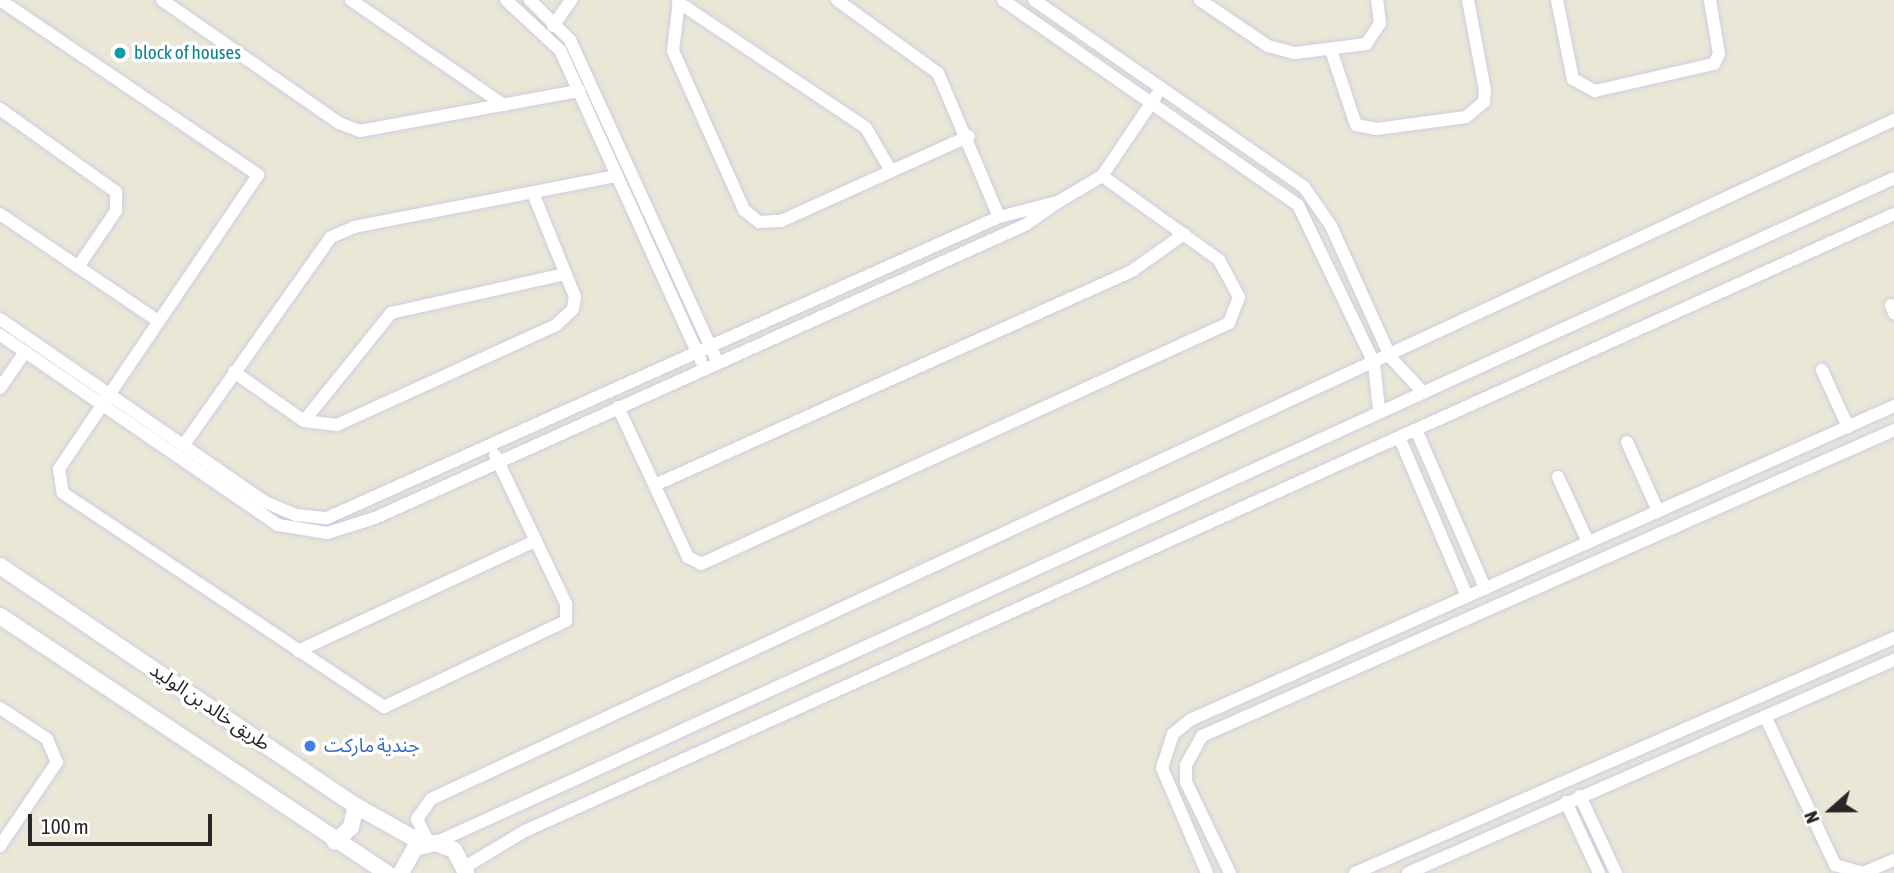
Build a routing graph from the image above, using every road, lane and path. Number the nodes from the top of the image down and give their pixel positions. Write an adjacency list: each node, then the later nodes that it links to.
1 (162, 0): 23 (street)
2 (351, 0): 23 (street)
3 (506, 0): 18 (street)
4 (530, 0): 17 (street)
5 (571, 0): 17 (street)
6 (838, 0): 26 (street)
7 (1003, 0): 16 (street)
8 (1200, 0): 19 (street)
9 (1377, 0): 19 (street)
10 (1468, 0): 19 (street)
11 (1557, 0): 12 (street)
12 (1710, 0)
13 (679, 1): 27 (street); 27 (street)
14 (1040, 2): 16 (street); 20 (street)
15 (2, 5): 42 (street)
16 (1029, 17): 22 (street)
17 (556, 21): 18 (street); 46 (street)
18 (548, 32): 21 (street)
19 (1331, 50)
20 (1162, 87): 22 (street); 37 (street)
21 (579, 92): 23 (street); 28 (street)
22 (1153, 102): 29 (street); 39 (street)
23 (504, 105)
24 (0, 109): 38 (street)
25 (1894, 120): 45 (street)
26 (970, 136): 27 (street); 35 (street)
27 (891, 171)
28 (617, 176): 31 (street); 47 (street)
29 (1102, 176): 32 (street); 36 (street)
30 (1894, 178): 53 (street)
31 (533, 193): 40 (street); 51 (street)
32 (1058, 202): 35 (street); 46 (street)
33 (0, 214): 38 (street)
34 (1894, 214): 61 (street)
35 (999, 217): 46 (street)
36 (1184, 234): 68 (street); 68 (street)
37 (1348, 264): 39 (street); 45 (street)
38 (78, 267): 42 (street)
39 (1333, 271): 48 (street)
40 (566, 274): 58 (street); 58 (street)
41 (0, 319): 49 (street)
42 (158, 321): 54 (street)
43 (0, 335): 44 (street)
44 (25, 352): 49 (street); 52 (street)
45 (1389, 354): 48 (street); 53 (street)
46 (714, 356): 47 (street)
47 (702, 362): 56 (street); 65 (street)
48 (1374, 363): 57 (street); 89 (street)
49 (53, 364): 54 (street)
50 (1822, 370): 59 (street)
51 (234, 372): 58 (street); 64 (street)
52 (0, 388)
53 (1421, 390): 57 (street)
54 (104, 399): 64 (street); 66 (street); 79 (street)
55 (1894, 406): 59 (street)
56 (618, 407): 66 (street); 68 (street)
57 (1379, 409): 89 (street)
58 (304, 421)
59 (1848, 427): 69 (street)
60 (1894, 430): 73 (street)
61 (1417, 432): 62 (street); 75 (street)
62 (1400, 439): 76 (street); 92 (street)
63 (1627, 442): 69 (street)
64 (183, 446): 65 (street)
65 (492, 448): 66 (street)
66 (498, 461): 71 (street)
67 (1558, 477): 72 (street)
68 (655, 485)
69 (1658, 511): 70 (street)
70 (1618, 529): 72 (street); 73 (street)
71 (535, 541): 79 (street); 79 (street)
72 (1588, 542): 75 (street)
73 (1626, 547): 82 (street)
74 (0, 566): 87 (street, طريق خالد بن الوليد)
75 (1485, 588): 76 (street)
76 (1467, 596): 80 (street)
77 (0, 616): 88 (street)
78 (1894, 638): 97 (street)
79 (298, 651)
80 (1335, 654): 82 (street); 95 (street)
81 (1894, 660): 84 (street)
82 (1344, 671): 96 (street)
83 (0, 708): 90 (street)
84 (1765, 716): 85 (street); 91 (street)
85 (1580, 796): 86 (street); 100 (street)
86 (1566, 802): 98 (street); 99 (street)
87 (356, 806): 88 (street); 89 (street, طريق خالد بن الوليد)
88 (335, 842): 93 (street)
89 (429, 843): 92 (street, طريق خالد بن الوليد); 94 (street)
90 (0, 846)
91 (1894, 860)
92 (465, 870)
93 (387, 873)
94 (401, 873)
95 (1207, 873)
96 (1230, 873)
97 (1355, 873)
98 (1408, 873)
99 (1598, 873)
100 (1616, 873)

